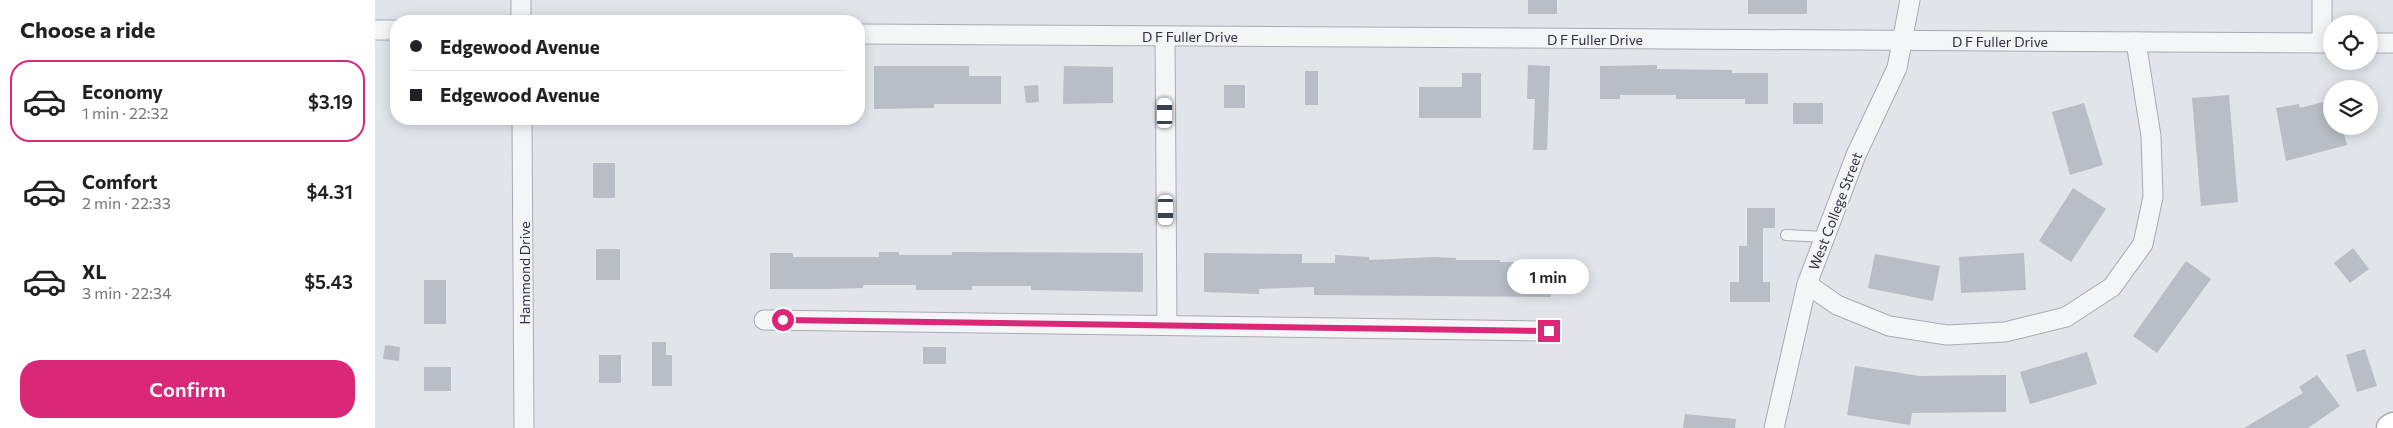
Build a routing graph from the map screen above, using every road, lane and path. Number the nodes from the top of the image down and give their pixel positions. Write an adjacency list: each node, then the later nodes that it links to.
1 (521, 0): 4 (street)
2 (1910, 0): 10 (street, West College Street)
3 (2322, 0): 5 (street)
4 (521, 15)
5 (2324, 15)
6 (375, 30): 7 (street)
7 (390, 30)
8 (865, 34): 9 (street, D F Fuller Drive)
9 (1165, 36): 10 (street, D F Fuller Drive); 20 (street)
10 (1904, 40): 11 (street, D F Fuller Drive); 17 (street, West College Street)
11 (2136, 42): 12 (street, D F Fuller Drive); 18 (street)
12 (2323, 43)
13 (2378, 43): 14 (street)
14 (2393, 43)
15 (522, 125): 22 (street, Hammond Drive)
16 (1786, 235): 17 (lane)
17 (1825, 237): 18 (street, West College Street)
18 (1807, 284): 23 (street, West College Street)
19 (763, 320): 20 (street)
20 (1167, 325): 21 (street)
21 (1549, 331)
22 (525, 428)
23 (1774, 428)

